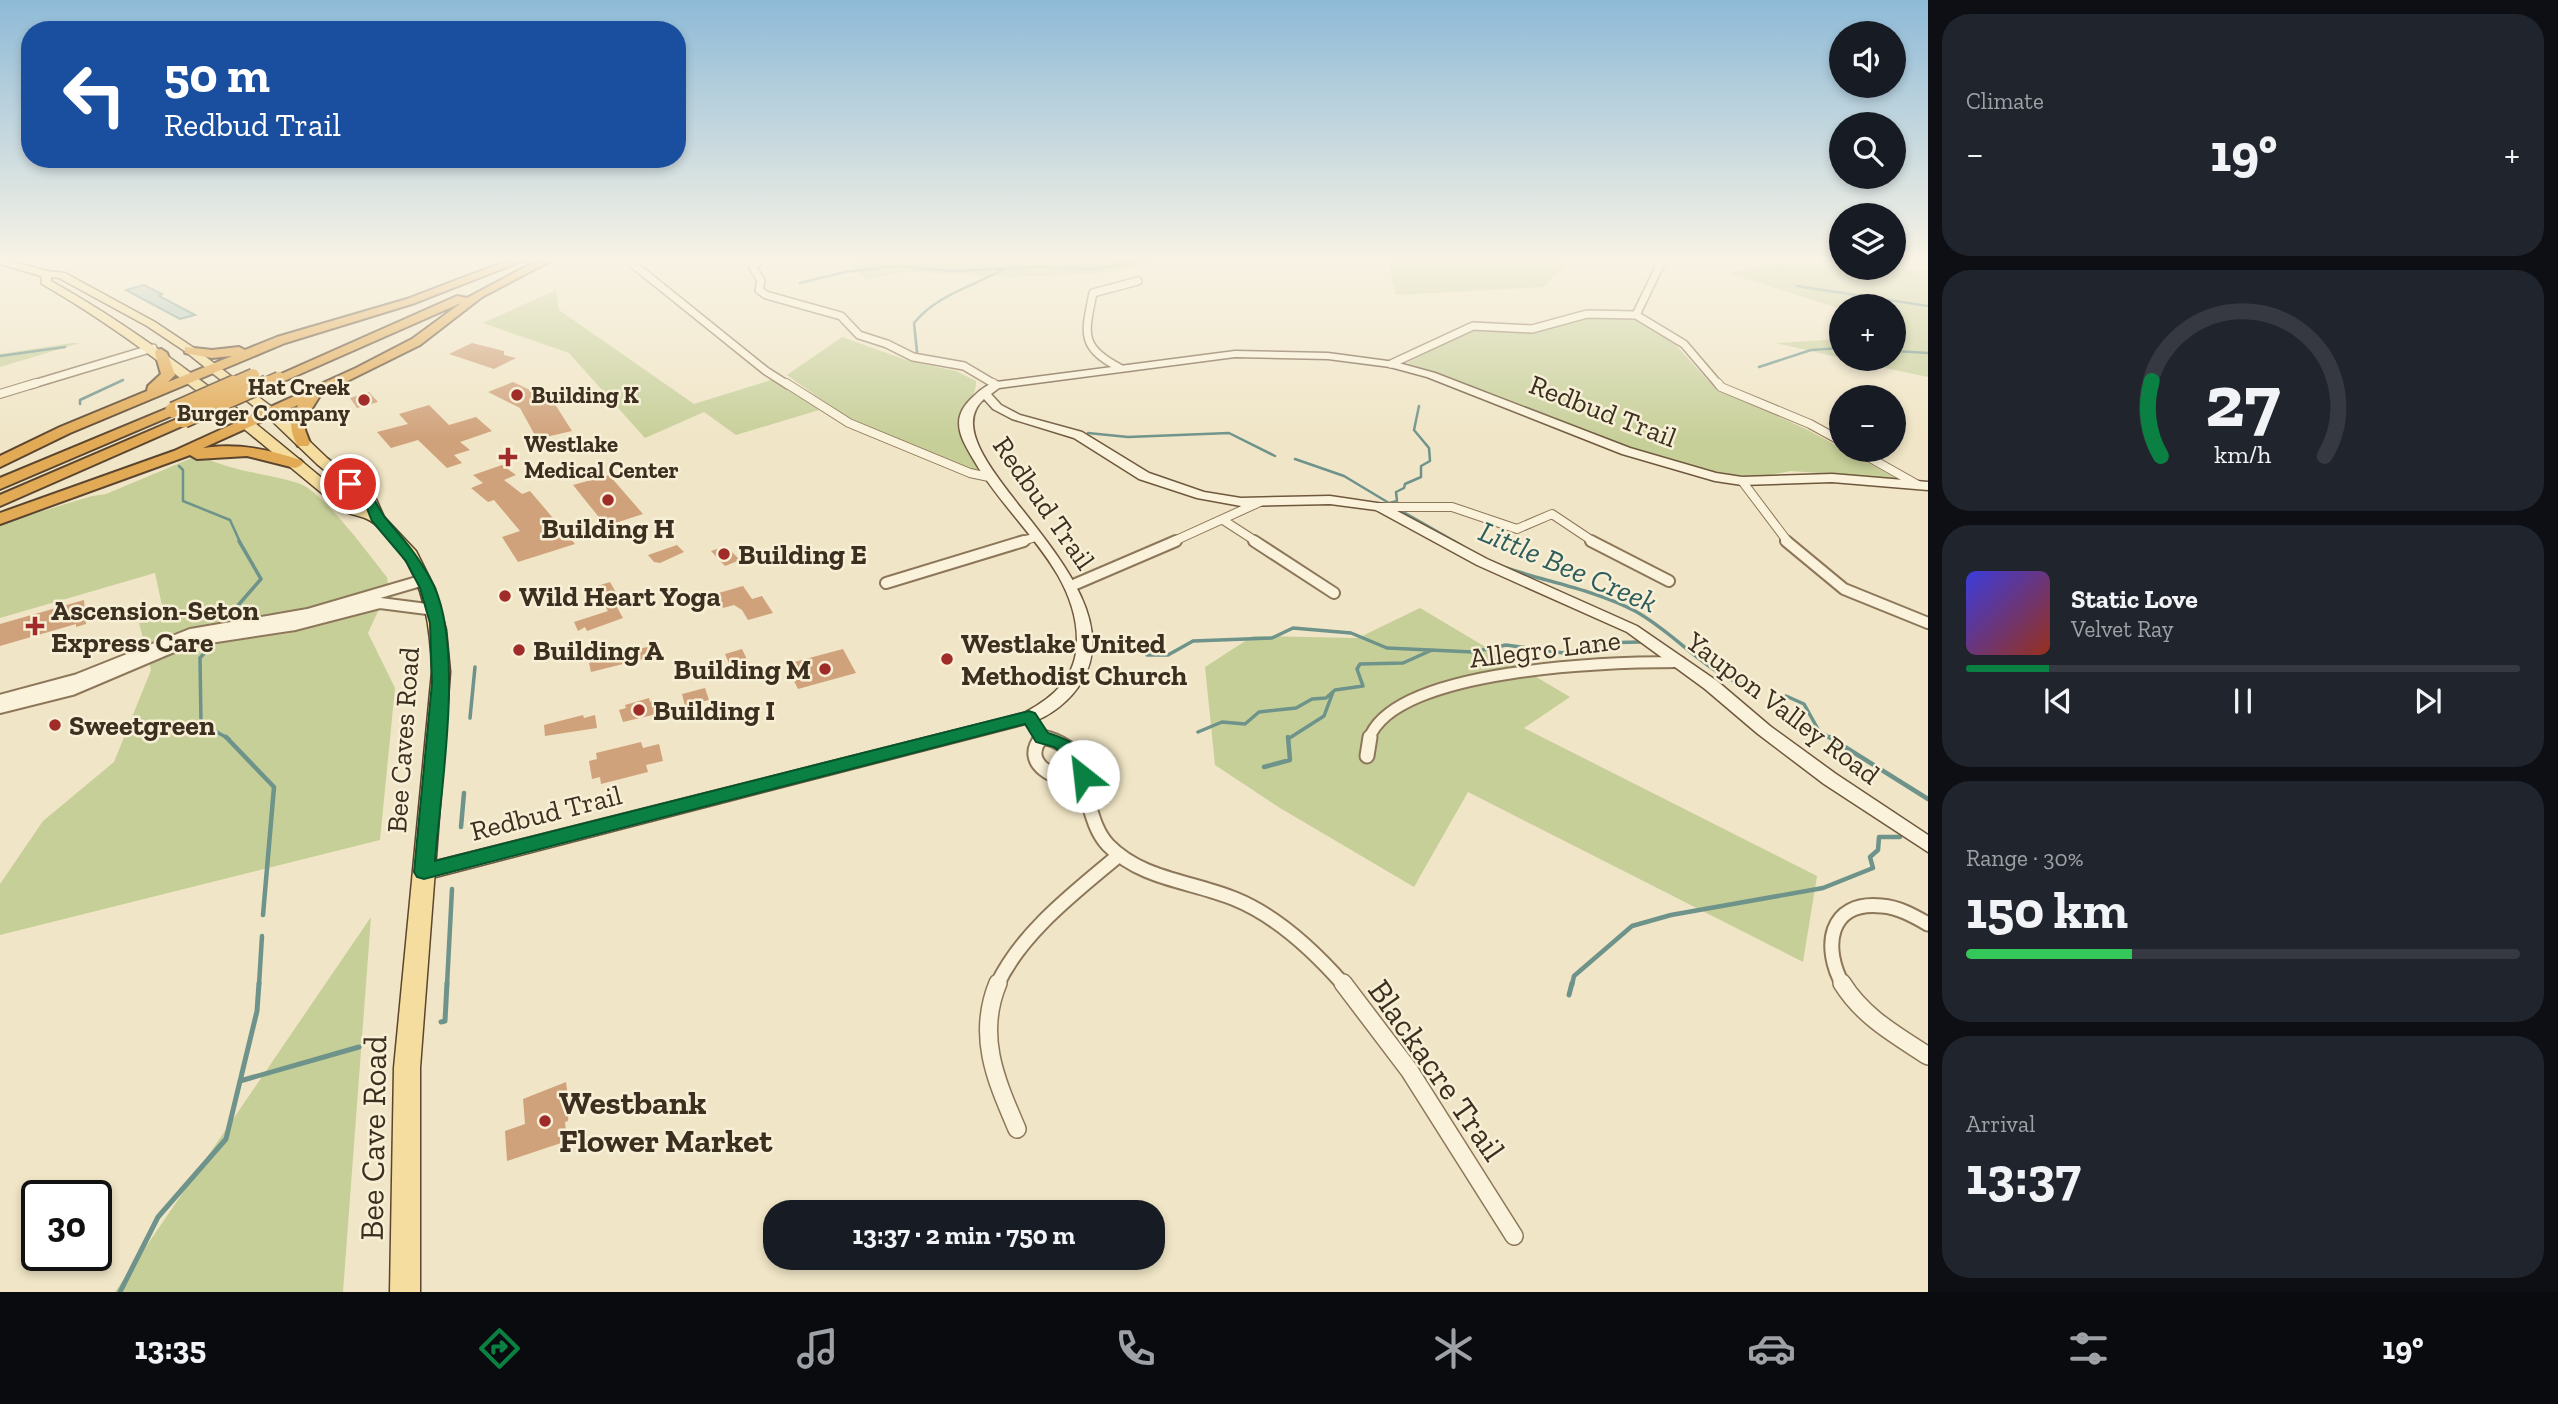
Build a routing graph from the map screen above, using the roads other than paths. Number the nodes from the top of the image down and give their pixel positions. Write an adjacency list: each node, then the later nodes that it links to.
1 (105, 318): 14 (main road, Bee Caves Road)
2 (131, 318): 14 (main road)
3 (139, 318): 15 (main road, Bee Caves Road)
4 (351, 318): 13 (highway)
5 (385, 318): 27 (highway, bridge)
6 (414, 318): 27 (highway, bridge)
7 (446, 318): 20 (highway)
8 (700, 318): 36 (street)
9 (843, 318): 21 (street)
10 (1088, 318): 18 (street)
11 (1571, 318): 16 (street)
12 (1641, 318): 30 (street)
13 (294, 335): 15 (highway); 17 (highway)
14 (157, 350): 17 (main road); 19 (main road, Bee Caves Road); 23 (street); 28 (highway)
15 (190, 350): 17 (main road, Bee Caves Road)
16 (1391, 364): 18 (street, Redbud Trail); 37 (street, Redbud Trail)
17 (210, 366): 19 (highway); 26 (main road, Bee Caves Road)
18 (1120, 368): 21 (street, Redbud Trail)
19 (190, 378): 28 (highway); 29 (main road, Bee Caves Road)
20 (337, 382): 26 (highway); 31 (highway)
21 (996, 385): 22 (street, Redbud Trail)
22 (984, 393): 24 (street, Yaupon Valley Road); 25 (street, Redbud Trail)
23 (0, 394)
24 (997, 407): 25 (street); 41 (street, Yaupon Valley Road)
25 (969, 408): 36 (street, Redbud Trail)
26 (271, 413): 29 (highway); 31 (main road, Bee Caves Road)
27 (179, 415): 38 (highway); 40 (highway)
28 (97, 416): 32 (highway)
29 (247, 424): 34 (main road, Bee Caves Road); 35 (highway)
30 (1829, 434)
31 (303, 443): 43 (main road, Bee Caves Road)
32 (0, 462)
33 (1879, 462): 39 (street)
34 (295, 463): 35 (highway); 43 (main road, Bee Caves Road)
35 (132, 472): 44 (highway)
36 (989, 477): 46 (street, Redbud Trail)
37 (1741, 481): 39 (street, Redbud Trail); 53 (street)
38 (0, 484)
39 (1923, 485)
40 (0, 501)
41 (1260, 502): 42 (street, Yaupon Valley Road); 45 (street)
42 (1379, 507): 48 (street); 54 (street, Yaupon Valley Road)
43 (377, 518): 47 (main road, Bee Caves Road)
44 (0, 519)
45 (1223, 520): 50 (street); 51 (street)
46 (1036, 537): 49 (street); 50 (street, Redbud Trail)
47 (424, 580): 52 (main road, Bee Caves Road); 55 (street)
48 (1670, 580)
49 (886, 583)
50 (1071, 586): 57 (street, Redbud Trail)
51 (1334, 593)
52 (435, 610): 56 (street); 63 (main road, Bee Caves Road)
53 (1928, 623)
54 (1680, 662): 59 (street, Allegro Lane); 61 (street, Yaupon Valley Road)
55 (0, 700)
56 (0, 708)
57 (1029, 717): 58 (street); 63 (street, Redbud Trail)
58 (1042, 737): 60 (street, Blackacre Trail); 60 (street)
59 (1367, 756)
60 (1080, 780): 62 (street, Blackacre Trail)
61 (1928, 845)
62 (1118, 856): 67 (street); 68 (street, Blackacre Trail)
63 (424, 872): 65 (main road, Bee Caves Road)
64 (1928, 924): 66 (street)
65 (413, 985): 69 (main road, Bee Cave Road)
66 (1928, 1056)
67 (1017, 1129)
68 (1514, 1236)
69 (405, 1292)

